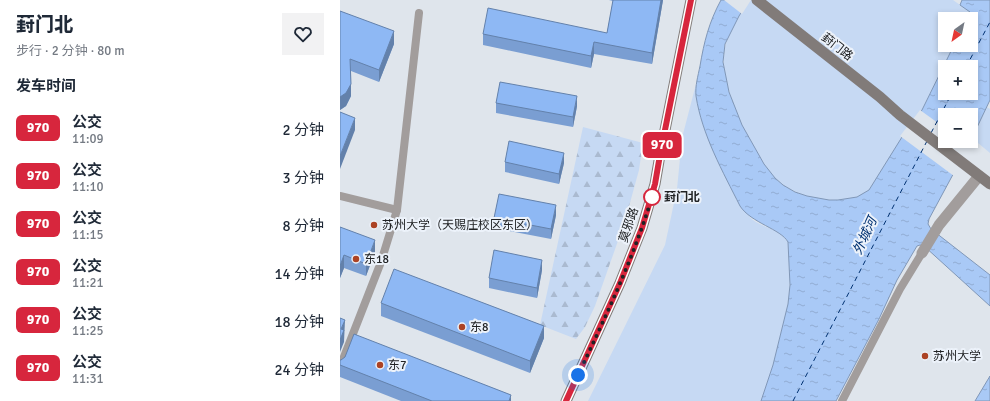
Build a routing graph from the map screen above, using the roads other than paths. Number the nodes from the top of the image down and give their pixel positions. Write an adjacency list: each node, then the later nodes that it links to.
1 (691, 0): 10 (main road, 莫邪路)
2 (758, 1): 4 (main road, 葑门路)
3 (419, 14): 7 (lane)
4 (975, 172): 5 (main road, 葑门路); 8 (street)
5 (990, 184)
6 (340, 196): 7 (lane)
7 (397, 210): 9 (lane)
8 (922, 252): 11 (lane)
9 (340, 367)
10 (566, 401)
11 (842, 401)

